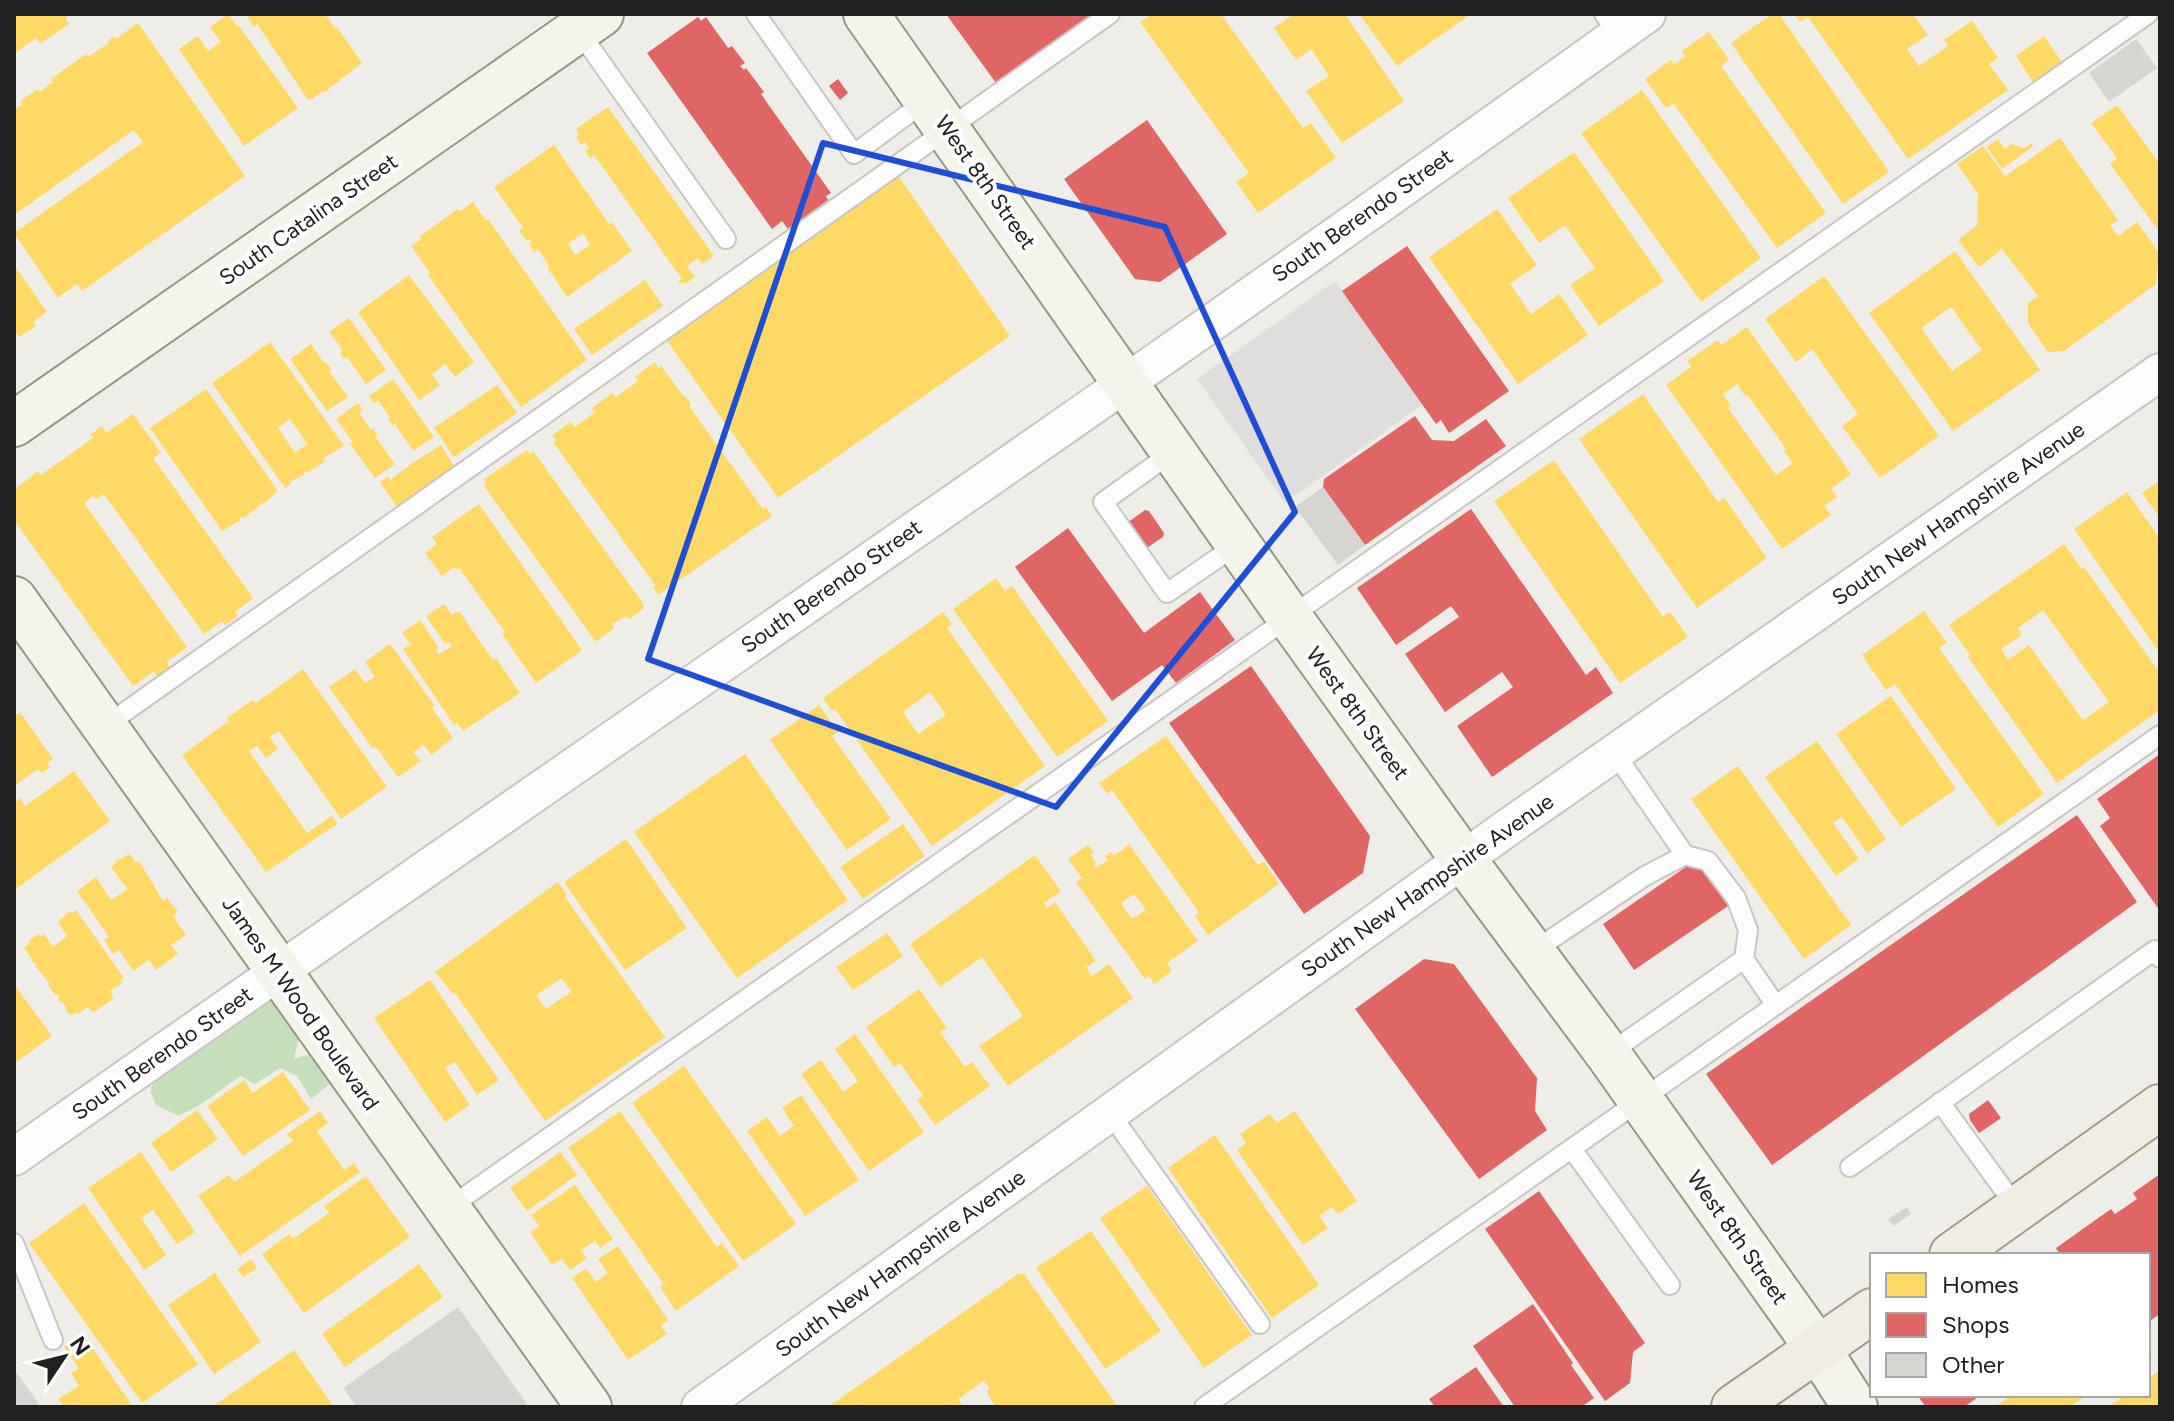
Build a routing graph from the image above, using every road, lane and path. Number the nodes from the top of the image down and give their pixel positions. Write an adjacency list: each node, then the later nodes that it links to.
1 (756, 14): 7 (lane)
2 (866, 14): 7 (main road, West 8th Street)
3 (1110, 14): 7 (lane)
4 (2148, 14): 15 (lane)
5 (1623, 21): 10 (street, South Berendo Street)
6 (590, 22): 8 (lane); 11 (main road, South Catalina Street)
7 (938, 114): 10 (main road, West 8th Street); 16 (lane)
8 (726, 239)
9 (2160, 372): 18 (street, South New Hampshire Avenue)
10 (1126, 382): 12 (main road, West 8th Street); 24 (street, South Berendo Street)
11 (14, 424)
12 (1173, 452): 13 (main road, West 8th Street); 13 (lane)
13 (1238, 544): 15 (main road, West 8th Street)
14 (14, 599): 16 (main road, James M Wood Boulevard)
15 (1290, 618): 20 (main road, West 8th Street); 35 (lane)
16 (105, 726): 24 (main road, James M Wood Boulevard)
17 (2160, 735): 25 (lane)
18 (1614, 752): 19 (lane); 20 (street, South New Hampshire Avenue)
19 (1685, 855): 21 (lane); 23 (lane)
20 (1463, 859): 21 (main road, West 8th Street); 30 (street, South New Hampshire Avenue)
21 (1532, 953): 26 (main road, West 8th Street)
22 (2160, 958): 28 (lane)
23 (1744, 959): 25 (lane); 26 (lane)
24 (279, 971): 32 (street, South Berendo Street); 35 (main road, James M Wood Boulevard)
25 (1775, 1004): 27 (lane)
26 (1608, 1054): 27 (main road, West 8th Street)
27 (1641, 1100): 31 (lane); 42 (main road, West 8th Street)
28 (1940, 1102): 33 (lane); 34 (lane)
29 (2160, 1107): 34 (main road)
30 (1109, 1112): 40 (lane); 44 (street, South New Hampshire Avenue)
31 (1572, 1149): 38 (lane); 45 (lane)
32 (14, 1157)
33 (1850, 1167)
34 (2017, 1208): 37 (main road)
35 (447, 1209): 43 (main road, James M Wood Boulevard)
36 (14, 1243): 41 (lane)
37 (1955, 1253)
38 (1670, 1285)
39 (1870, 1312): 42 (main road)
40 (1260, 1324)
41 (53, 1340)
42 (1818, 1349): 46 (main road); 47 (main road, West 8th Street)
43 (589, 1407)
44 (700, 1407)
45 (1204, 1407)
46 (1734, 1407)
47 (1855, 1407)

